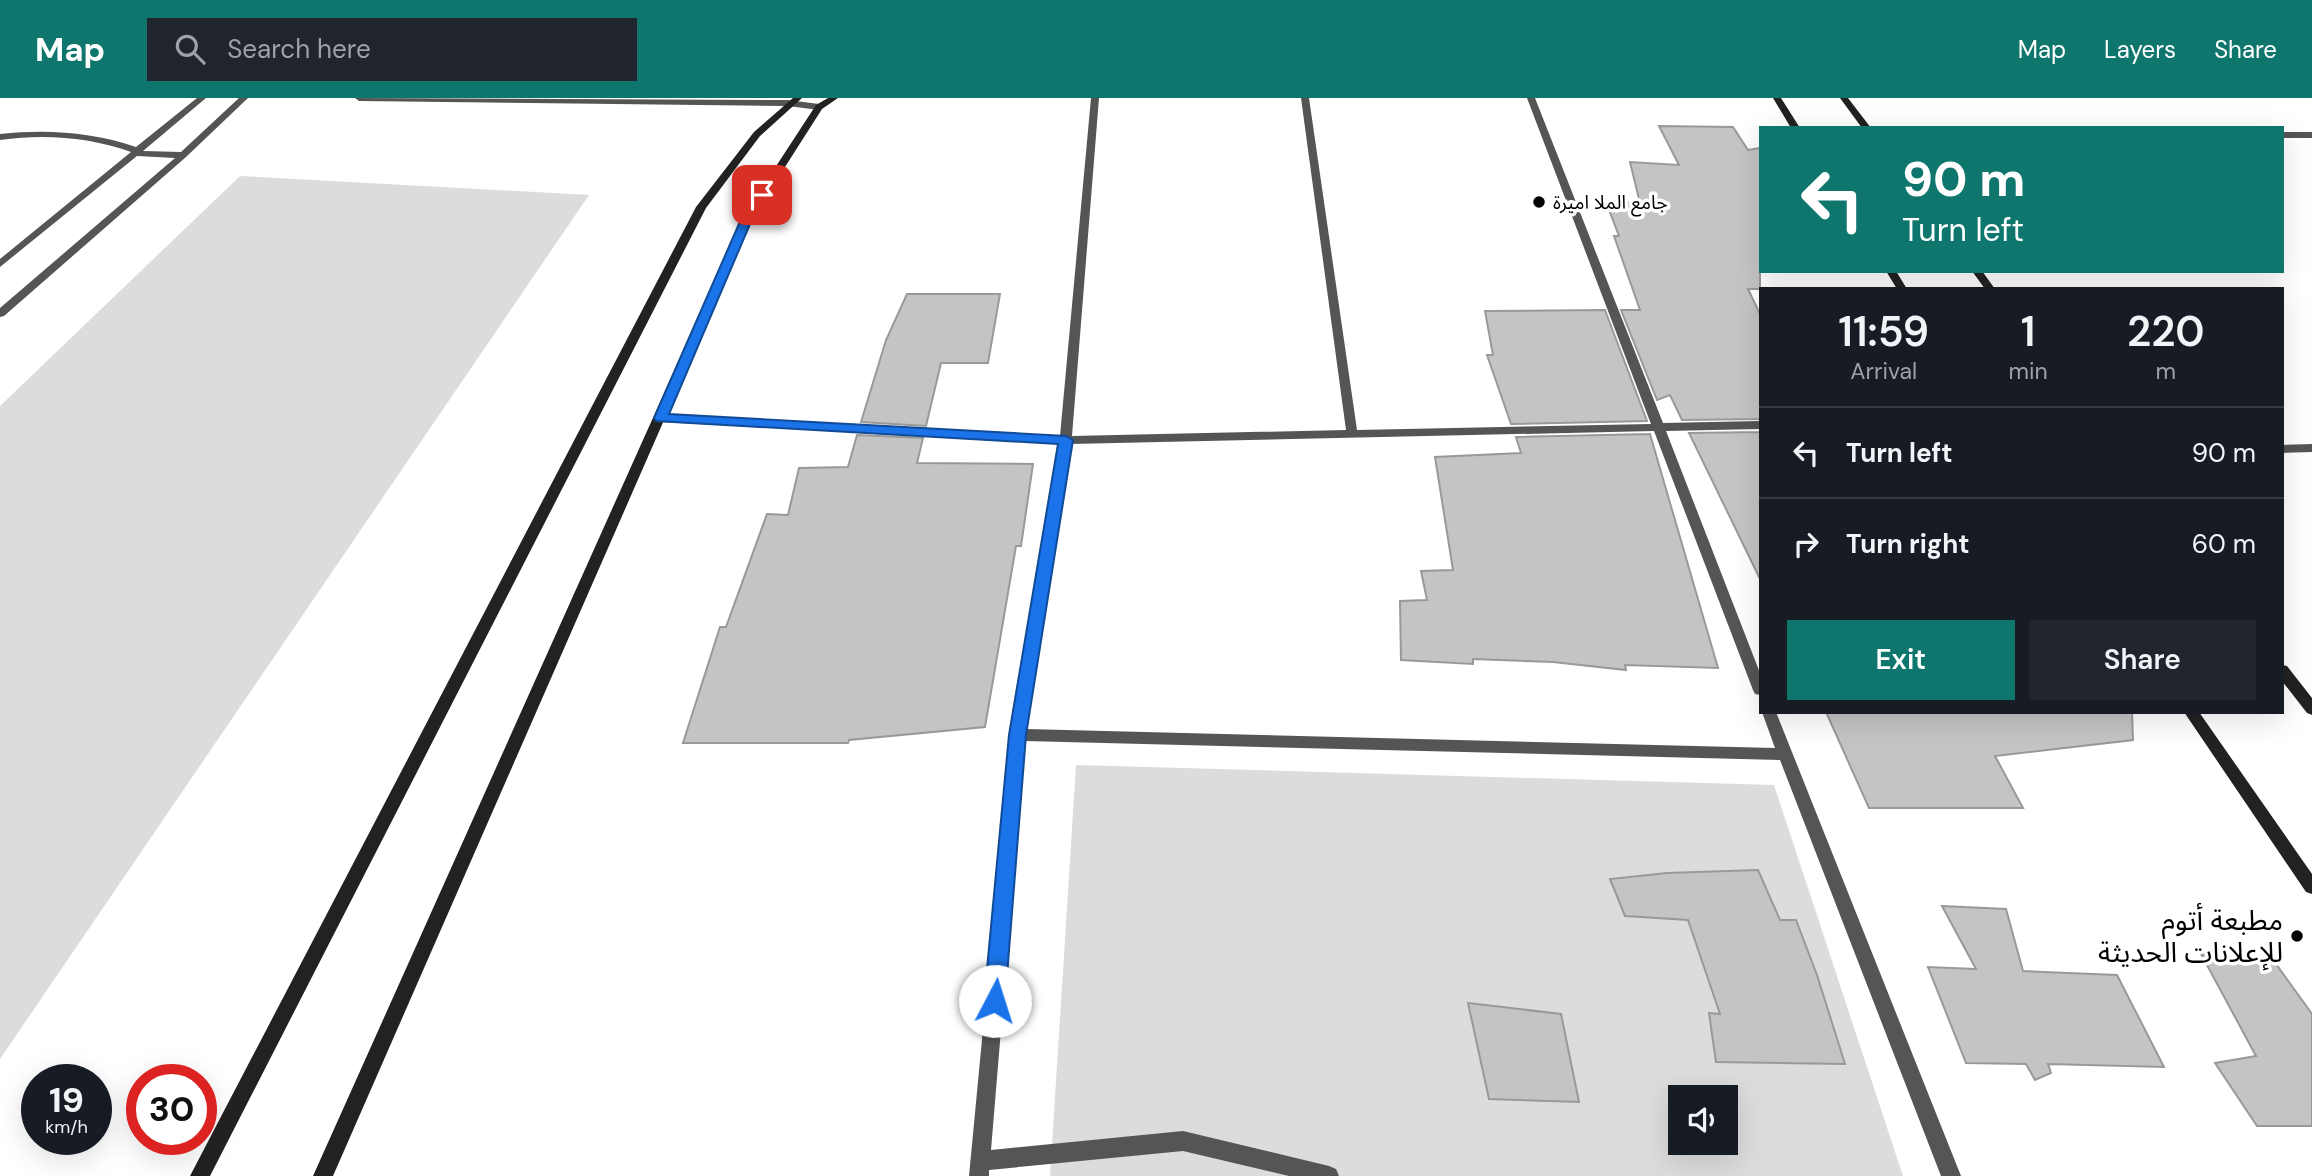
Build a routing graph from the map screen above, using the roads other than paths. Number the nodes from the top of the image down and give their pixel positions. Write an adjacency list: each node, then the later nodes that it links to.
1 (202, 98): 17 (street)
2 (244, 98): 18 (street)
3 (359, 98): 10 (street)
4 (834, 98): 11 (main road)
5 (1095, 98): 25 (street)
6 (1305, 98): 24 (street)
7 (1531, 98): 23 (street)
8 (1777, 98): 12 (main road)
9 (1844, 98): 13 (main road)
10 (793, 101): 11 (street); 37 (main road)
11 (819, 107): 21 (main road)
12 (1795, 126)
13 (1865, 126)
14 (2284, 135): 15 (street)
15 (2312, 135)
16 (0, 137): 17 (street)
17 (138, 151): 18 (street); 19 (street)
18 (183, 155): 20 (street)
19 (0, 264)
20 (0, 314)
21 (660, 418): 25 (street); 38 (main road)
22 (1759, 425): 23 (street)
23 (1659, 426): 24 (street); 29 (street)
24 (1352, 434): 25 (street)
25 (1066, 440): 33 (street)
26 (2312, 448): 27 (street)
27 (2284, 449)
28 (2284, 673): 30 (main road)
29 (1759, 687)
30 (2312, 709)
31 (1770, 714): 34 (street)
32 (2192, 714): 35 (main road)
33 (1018, 735): 34 (street); 36 (street)
34 (1785, 754): 40 (street)
35 (2312, 887)
36 (980, 1168): 39 (street)
37 (200, 1176)
38 (323, 1176)
39 (1329, 1176)
40 (1951, 1176)

